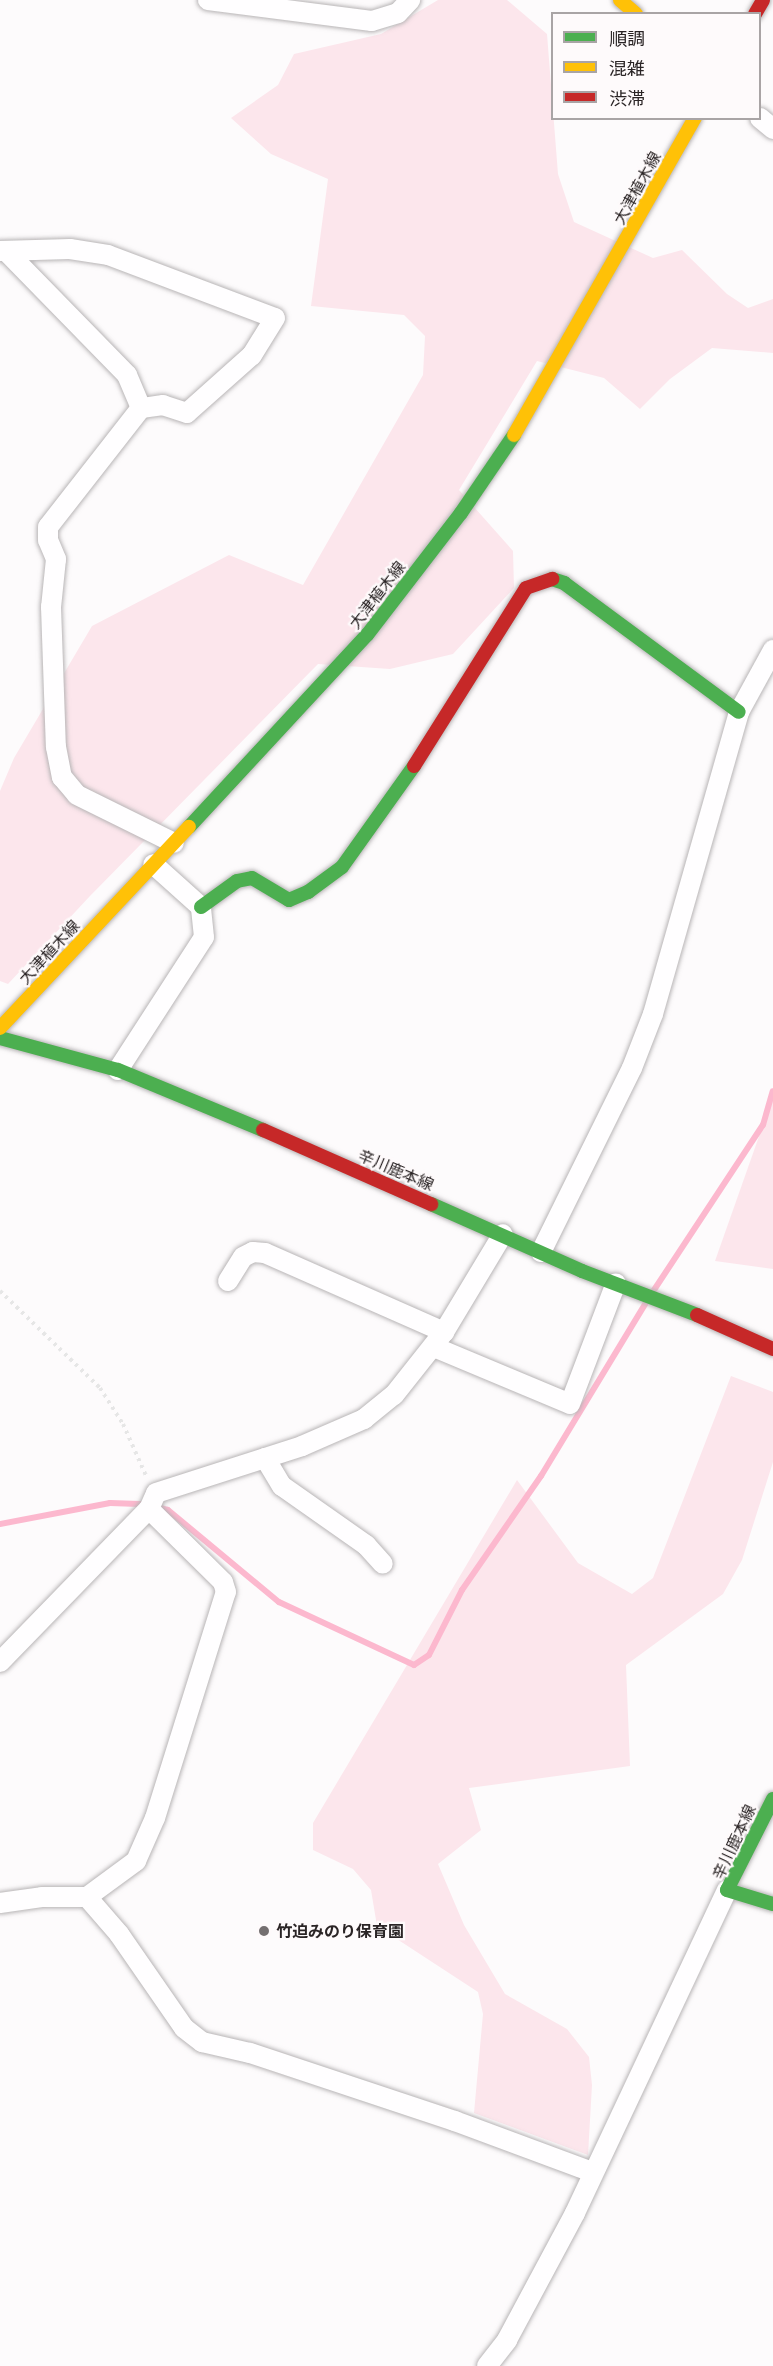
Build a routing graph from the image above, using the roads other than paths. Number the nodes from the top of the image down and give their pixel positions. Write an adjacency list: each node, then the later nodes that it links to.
1 (208, 0): 2 (street)
2 (410, 0)
3 (620, 0): 4 (main road)
4 (634, 12)
5 (694, 120): 12 (main road, 大津植木線)
6 (761, 120): 7 (street)
7 (773, 129)
8 (4, 251): 9 (street); 9 (street)
9 (141, 408): 12 (street)
10 (773, 650): 11 (street)
11 (739, 712): 14 (main road); 19 (street)
12 (174, 843): 13 (main road, 大津植木線)
13 (153, 864): 14 (street); 15 (main road, 大津植木線)
14 (201, 907): 17 (street)
15 (0, 1028)
16 (0, 1038): 17 (main road, 辛川鹿本線)
17 (118, 1070): 18 (main road, 辛川鹿本線)
18 (503, 1234): 19 (main road, 辛川鹿本線); 22 (street)
19 (541, 1252): 21 (main road, 辛川鹿本線)
20 (228, 1281): 22 (street)
21 (616, 1283): 22 (street); 23 (main road, 辛川鹿本線)
22 (439, 1339): 24 (street)
23 (773, 1349)
24 (265, 1458): 25 (street); 26 (street)
25 (149, 1509): 27 (street); 30 (street)
26 (383, 1564)
27 (0, 1662)
28 (773, 1798): 29 (main road, 辛川鹿本線)
29 (727, 1890): 32 (main road, 辛川鹿本線); 33 (street)
30 (87, 1897): 31 (street); 33 (street)
31 (0, 1903)
32 (773, 1904)
33 (592, 2172): 34 (street)
34 (486, 2366)

